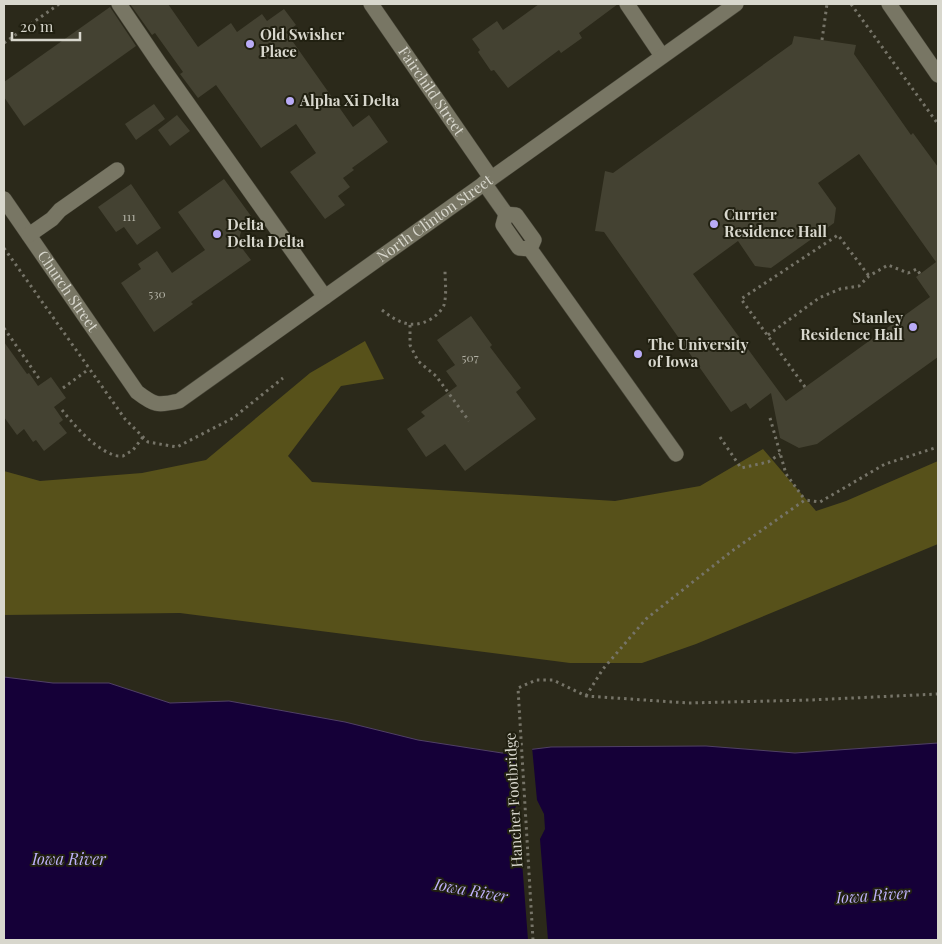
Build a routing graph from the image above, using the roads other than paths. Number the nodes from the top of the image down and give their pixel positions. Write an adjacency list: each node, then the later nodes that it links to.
1 (119, 4): 12 (street)
2 (371, 4): 9 (street, Fairchild Street)
3 (627, 4): 6 (street)
4 (736, 4): 6 (street, North Clinton Street)
5 (889, 4): 7 (street)
6 (662, 56): 9 (street, North Clinton Street)
7 (938, 75)
8 (117, 170): 11 (street)
9 (488, 181): 12 (street, North Clinton Street); 14 (street, Fairchild Street)
10 (4, 199): 11 (street, Church Street)
11 (29, 235): 13 (street, Church Street)
12 (325, 297): 13 (street, North Clinton Street)
13 (131, 383)
14 (676, 454)

